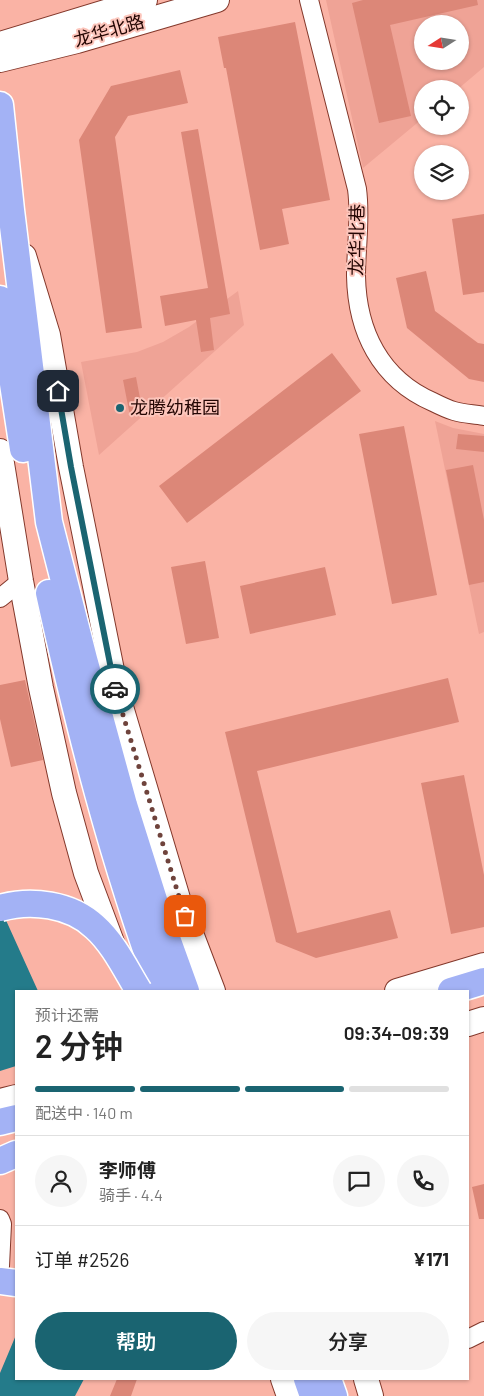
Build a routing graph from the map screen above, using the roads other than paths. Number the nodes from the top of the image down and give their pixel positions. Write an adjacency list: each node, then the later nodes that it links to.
1 (145, 0): 4 (main road, 龙华北路)
2 (217, 0): 5 (main road, 龙华北路)
3 (309, 0): 9 (street, 龙华北巷)
4 (0, 44)
5 (0, 60)
6 (0, 105): 7 (main road)
7 (10, 210): 11 (main road); 15 (main road)
8 (0, 299): 11 (main road)
9 (484, 416)
10 (0, 451): 12 (main road)
11 (42, 524): 20 (main road); 21 (main road)
12 (21, 581): 13 (street); 18 (main road)
13 (0, 598)
14 (0, 908): 19 (main road, bridge)
15 (201, 960): 22 (main road); 23 (main road)
16 (484, 965): 24 (main road)
17 (484, 981): 25 (main road)
18 (131, 990)
19 (138, 990)
20 (161, 990)
21 (186, 990)
22 (213, 990)
23 (232, 990)
24 (400, 990)
25 (454, 990)
26 (484, 1000): 27 (main road)
27 (469, 1005)
28 (484, 1019): 29 (main road)
29 (469, 1024)
30 (15, 1097): 31 (main road)
31 (0, 1101)
32 (15, 1103): 33 (main road)
33 (0, 1106)
34 (15, 1118): 35 (main road)
35 (0, 1122)
36 (15, 1135): 37 (main road)
37 (0, 1140)
38 (15, 1155): 39 (main road)
39 (0, 1161)
40 (0, 1219): 41 (street)
41 (0, 1266)
42 (0, 1281): 43 (main road)
43 (15, 1284)
44 (484, 1331): 45 (street)
45 (469, 1338)
46 (328, 1380): 47 (main road)
47 (334, 1396)

